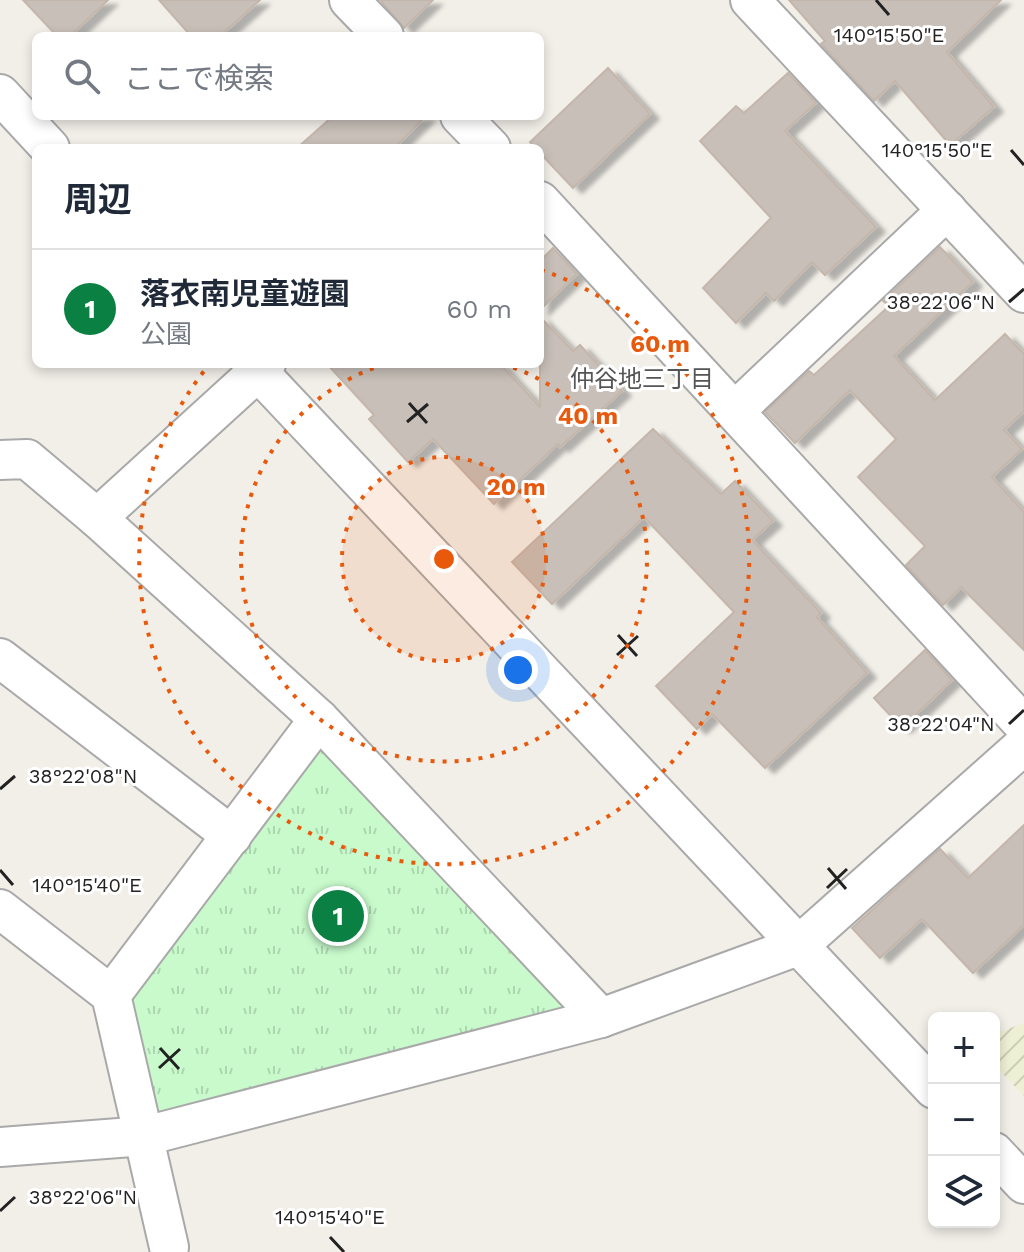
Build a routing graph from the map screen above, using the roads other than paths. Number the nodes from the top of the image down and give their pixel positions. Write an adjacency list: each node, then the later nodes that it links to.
1 (349, 0): 3 (street)
2 (759, 3): 9 (street)
3 (380, 32)
4 (0, 94): 6 (street)
5 (464, 120): 7 (street)
6 (46, 144)
7 (487, 144)
8 (544, 205): 13 (street)
9 (947, 210): 10 (street); 13 (street)
10 (1024, 293)
11 (256, 368): 15 (street)
12 (260, 368): 22 (street)
13 (736, 410): 18 (street)
14 (0, 460): 15 (street)
15 (97, 518): 17 (street)
16 (0, 658): 20 (street)
17 (319, 719): 20 (street); 24 (street)
18 (1024, 725)
19 (1024, 745): 22 (street)
20 (232, 836): 23 (street)
21 (0, 909): 23 (street)
22 (798, 946): 24 (street); 25 (street)
23 (111, 995): 26 (street)
24 (601, 1018): 26 (street)
25 (929, 1084)
26 (145, 1136): 27 (street); 30 (street)
27 (0, 1147)
28 (998, 1156): 29 (street)
29 (1024, 1184)
30 (169, 1247)

